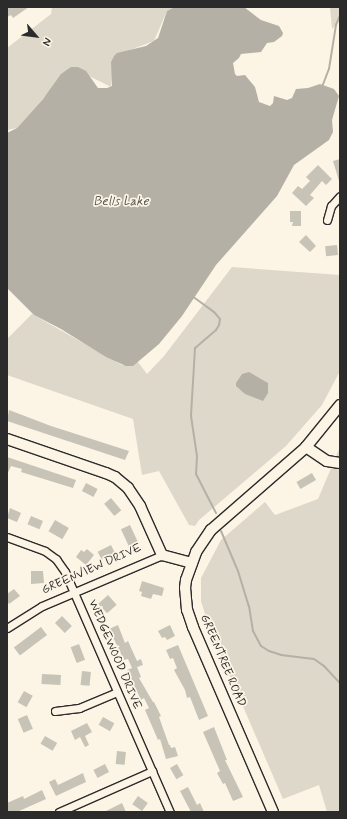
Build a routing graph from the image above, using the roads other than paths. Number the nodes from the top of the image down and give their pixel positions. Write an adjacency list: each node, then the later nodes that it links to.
1 (340, 196): 2 (street)
2 (327, 220)
3 (340, 405): 5 (street, GREENTREE ROAD)
4 (7, 440): 8 (street)
5 (306, 447): 6 (street); 9 (street, GREENTREE ROAD)
6 (340, 463)
7 (7, 536): 10 (street, WEDGEWOOD DRIVE)
8 (162, 555): 9 (street, GREENVIEW DRIVE); 10 (street, GREENVIEW DRIVE)
9 (192, 563): 17 (street, GREENTREE ROAD)
10 (74, 592): 11 (street, GREENVIEW DRIVE); 12 (street, WEDGEWOOD DRIVE)
11 (7, 628)
12 (117, 692): 13 (street); 14 (street, WEDGEWOOD DRIVE)
13 (55, 711)
14 (152, 771): 15 (street); 16 (street, WEDGEWOOD DRIVE)
15 (59, 812)
16 (170, 812)
17 (273, 812)

